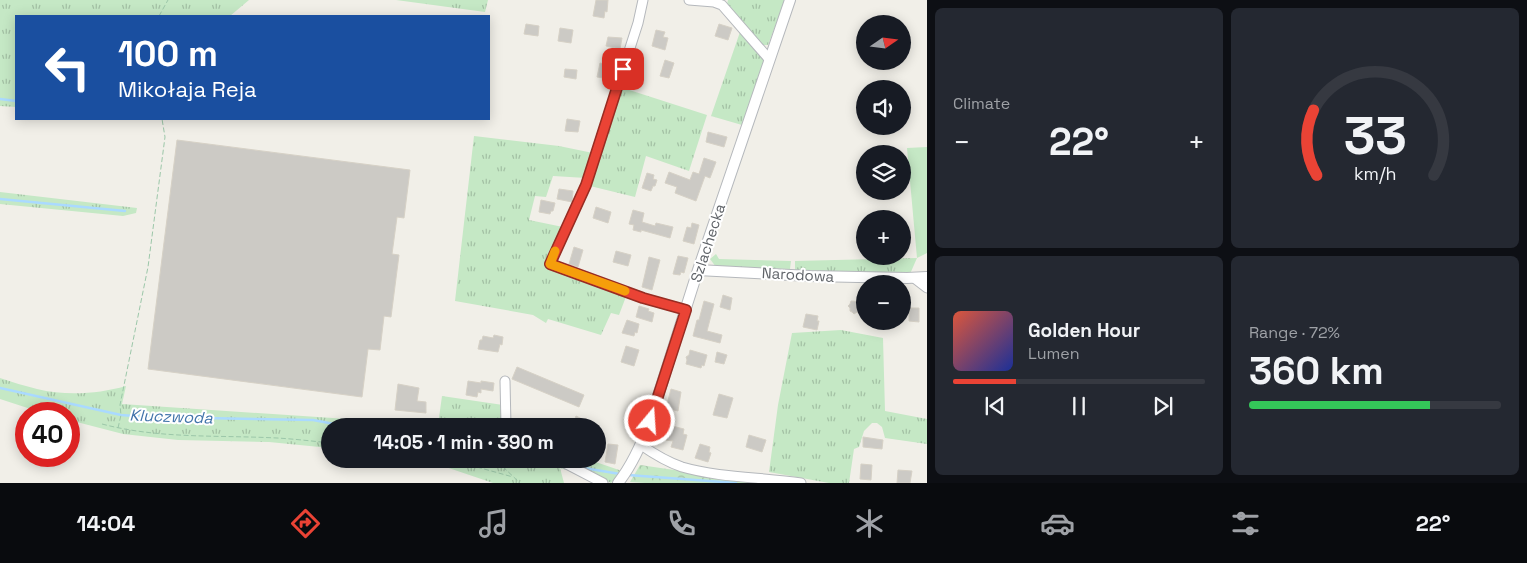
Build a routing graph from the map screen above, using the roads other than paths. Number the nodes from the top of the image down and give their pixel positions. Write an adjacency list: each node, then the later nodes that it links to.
1 (643, 0): 9 (street)
2 (689, 0): 4 (street)
3 (790, 0): 4 (street, Szlachecka)
4 (770, 59): 5 (street, Szlachecka)
5 (698, 270): 7 (street, Narodowa); 9 (street, Szlachecka)
6 (927, 277): 7 (street, Narodowa)
7 (914, 278): 8 (street)
8 (927, 288)
9 (686, 310): 12 (street, Szlachecka)
10 (505, 381): 11 (street)
11 (506, 418)
12 (641, 445): 15 (street, Szlachecka); 16 (street)
13 (574, 468): 14 (street)
14 (603, 483)
15 (618, 483)
16 (801, 483)

